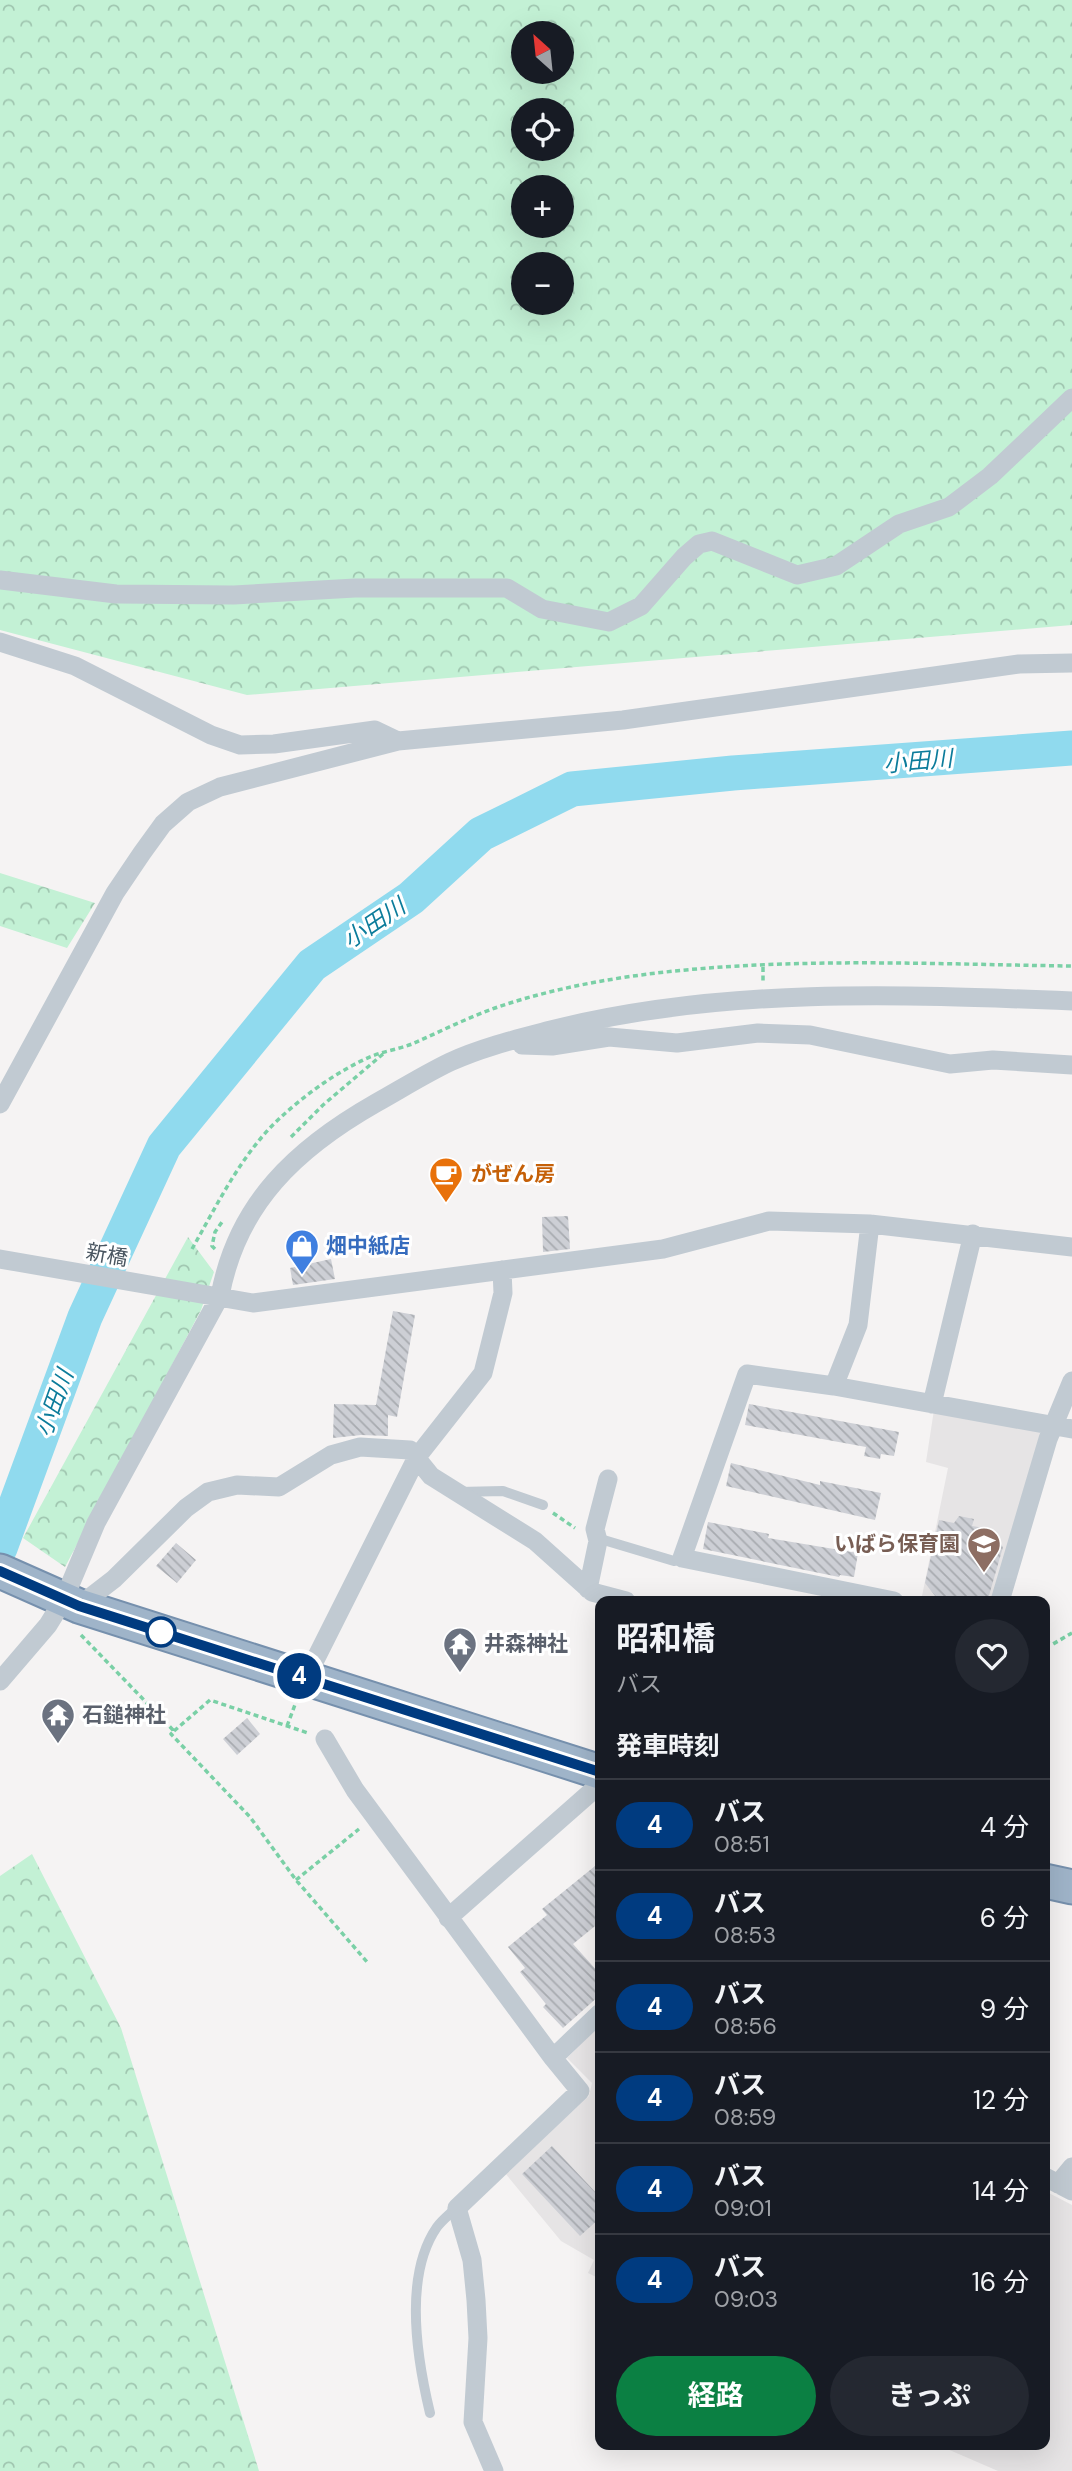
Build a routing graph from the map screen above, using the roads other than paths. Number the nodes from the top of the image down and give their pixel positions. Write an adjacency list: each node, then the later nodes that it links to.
1 (1072, 398): 2 (street)
2 (0, 580)
3 (0, 642): 5 (street)
4 (1072, 663): 5 (street)
5 (398, 741): 9 (street)
6 (1072, 1002): 7 (street)
7 (497, 1045): 8 (street); 15 (street)
8 (1072, 1065)
9 (0, 1104)
10 (870, 1224): 11 (street, 新橋); 14 (street, 新橋); 17 (street)
11 (973, 1234): 12 (street, 新橋); 18 (street)
12 (1072, 1247)
13 (0, 1259): 15 (street, 新橋)
14 (502, 1270): 15 (street, 新橋); 20 (street)
15 (213, 1296): 31 (street)
16 (1072, 1381): 19 (street)
17 (834, 1387): 18 (street); 25 (street)
18 (932, 1404): 19 (street)
19 (1063, 1427): 30 (street)
20 (416, 1457): 22 (street); 31 (street); 32 (street)
21 (608, 1479): 24 (street)
22 (455, 1493): 23 (lane); 27 (street)
23 (543, 1505)
24 (590, 1536): 25 (lane); 27 (street)
25 (682, 1558): 29 (street)
26 (0, 1571): 31 (highway)
27 (588, 1588): 28 (street)
28 (611, 1596)
29 (869, 1596)
30 (1002, 1596)
31 (66, 1607): 32 (highway); 33 (street)
32 (306, 1678): 35 (highway)
33 (0, 1681)
34 (324, 1739): 39 (street)
35 (595, 1770)
36 (595, 1788): 39 (street)
37 (1050, 1882): 38 (highway)
38 (1072, 1887)
39 (448, 1918): 41 (street)
40 (595, 2018): 41 (street)
41 (554, 2059): 44 (street)
42 (1072, 2167): 43 (street)
43 (1058, 2184)
44 (457, 2208): 45 (lane); 46 (street)
45 (430, 2413)
46 (494, 2471)

